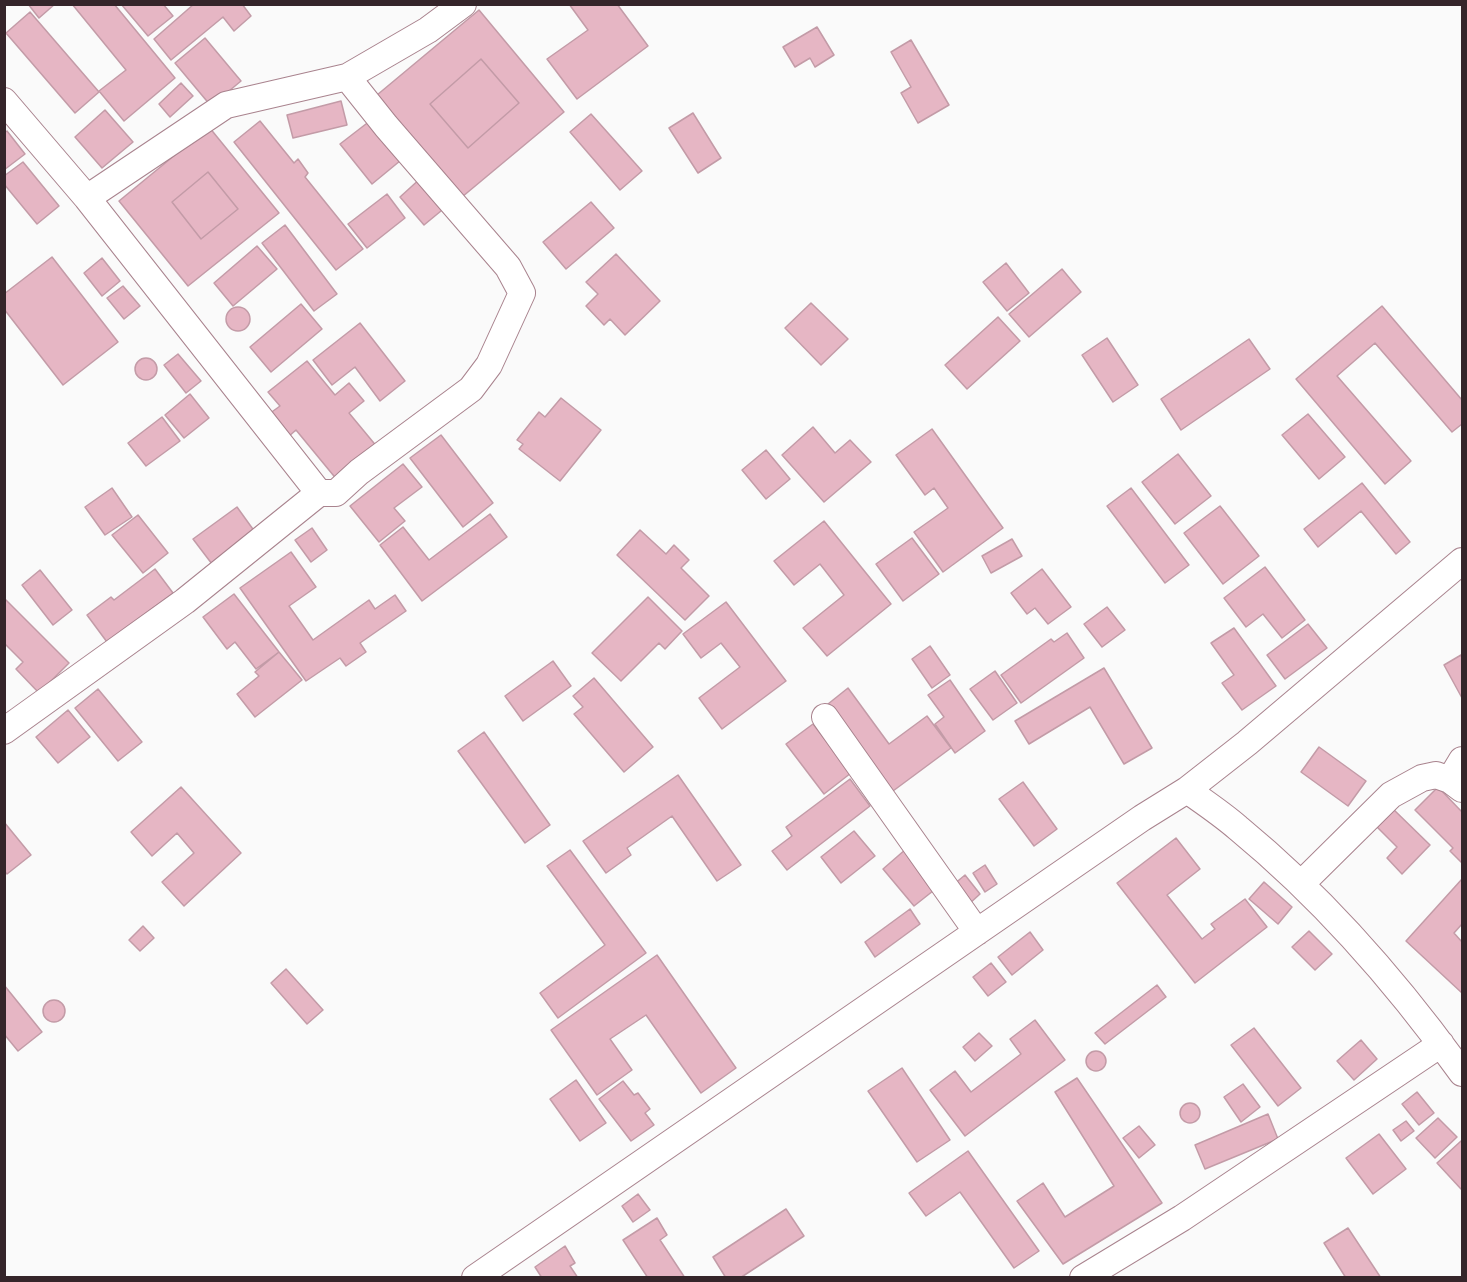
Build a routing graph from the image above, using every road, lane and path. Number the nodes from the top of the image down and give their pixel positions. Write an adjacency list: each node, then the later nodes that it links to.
1 (462, 4): 2 (street)
2 (347, 77): 4 (street); 5 (street)
3 (4, 101): 4 (street)
4 (87, 198): 5 (street)
5 (319, 493): 8 (street)
6 (1462, 561): 10 (street)
7 (825, 717): 12 (street)
8 (4, 731)
9 (1458, 776): 11 (street)
10 (1187, 790): 11 (street); 12 (street)
11 (1301, 884): 13 (street)
12 (977, 932): 15 (street)
13 (1441, 1044): 14 (street); 16 (street)
14 (1462, 1074)
15 (475, 1278)
16 (1083, 1278)

